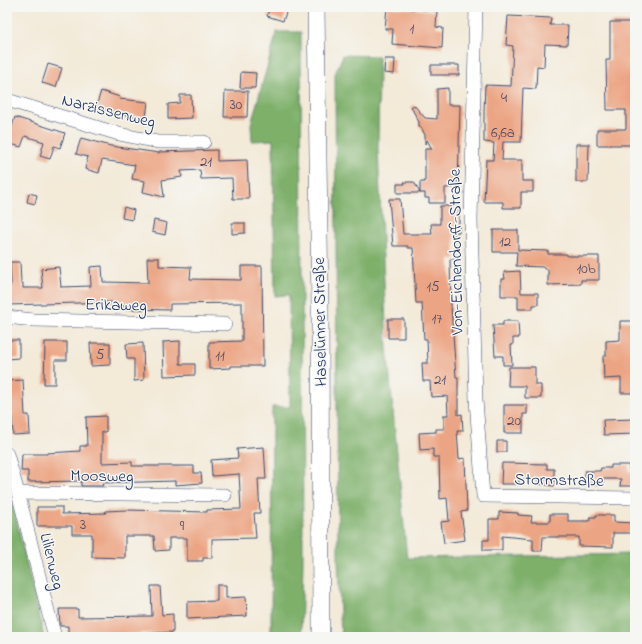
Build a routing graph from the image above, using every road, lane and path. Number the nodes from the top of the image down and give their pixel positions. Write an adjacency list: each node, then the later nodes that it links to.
1 (316, 7): 13 (street, Haselünner Straße)
2 (476, 7): 10 (street, Von-Eichendorff-Straße)
3 (7, 100): 4 (street, Narzissenweg)
4 (204, 142)
5 (7, 317): 6 (street, Erikaweg)
6 (225, 324)
7 (7, 454): 8 (street)
8 (18, 493): 9 (street, Moosweg); 12 (street, Lilienweg)
9 (225, 495)
10 (482, 496): 11 (street, Stormstraße)
11 (635, 498)
12 (55, 637)
13 (321, 637)

